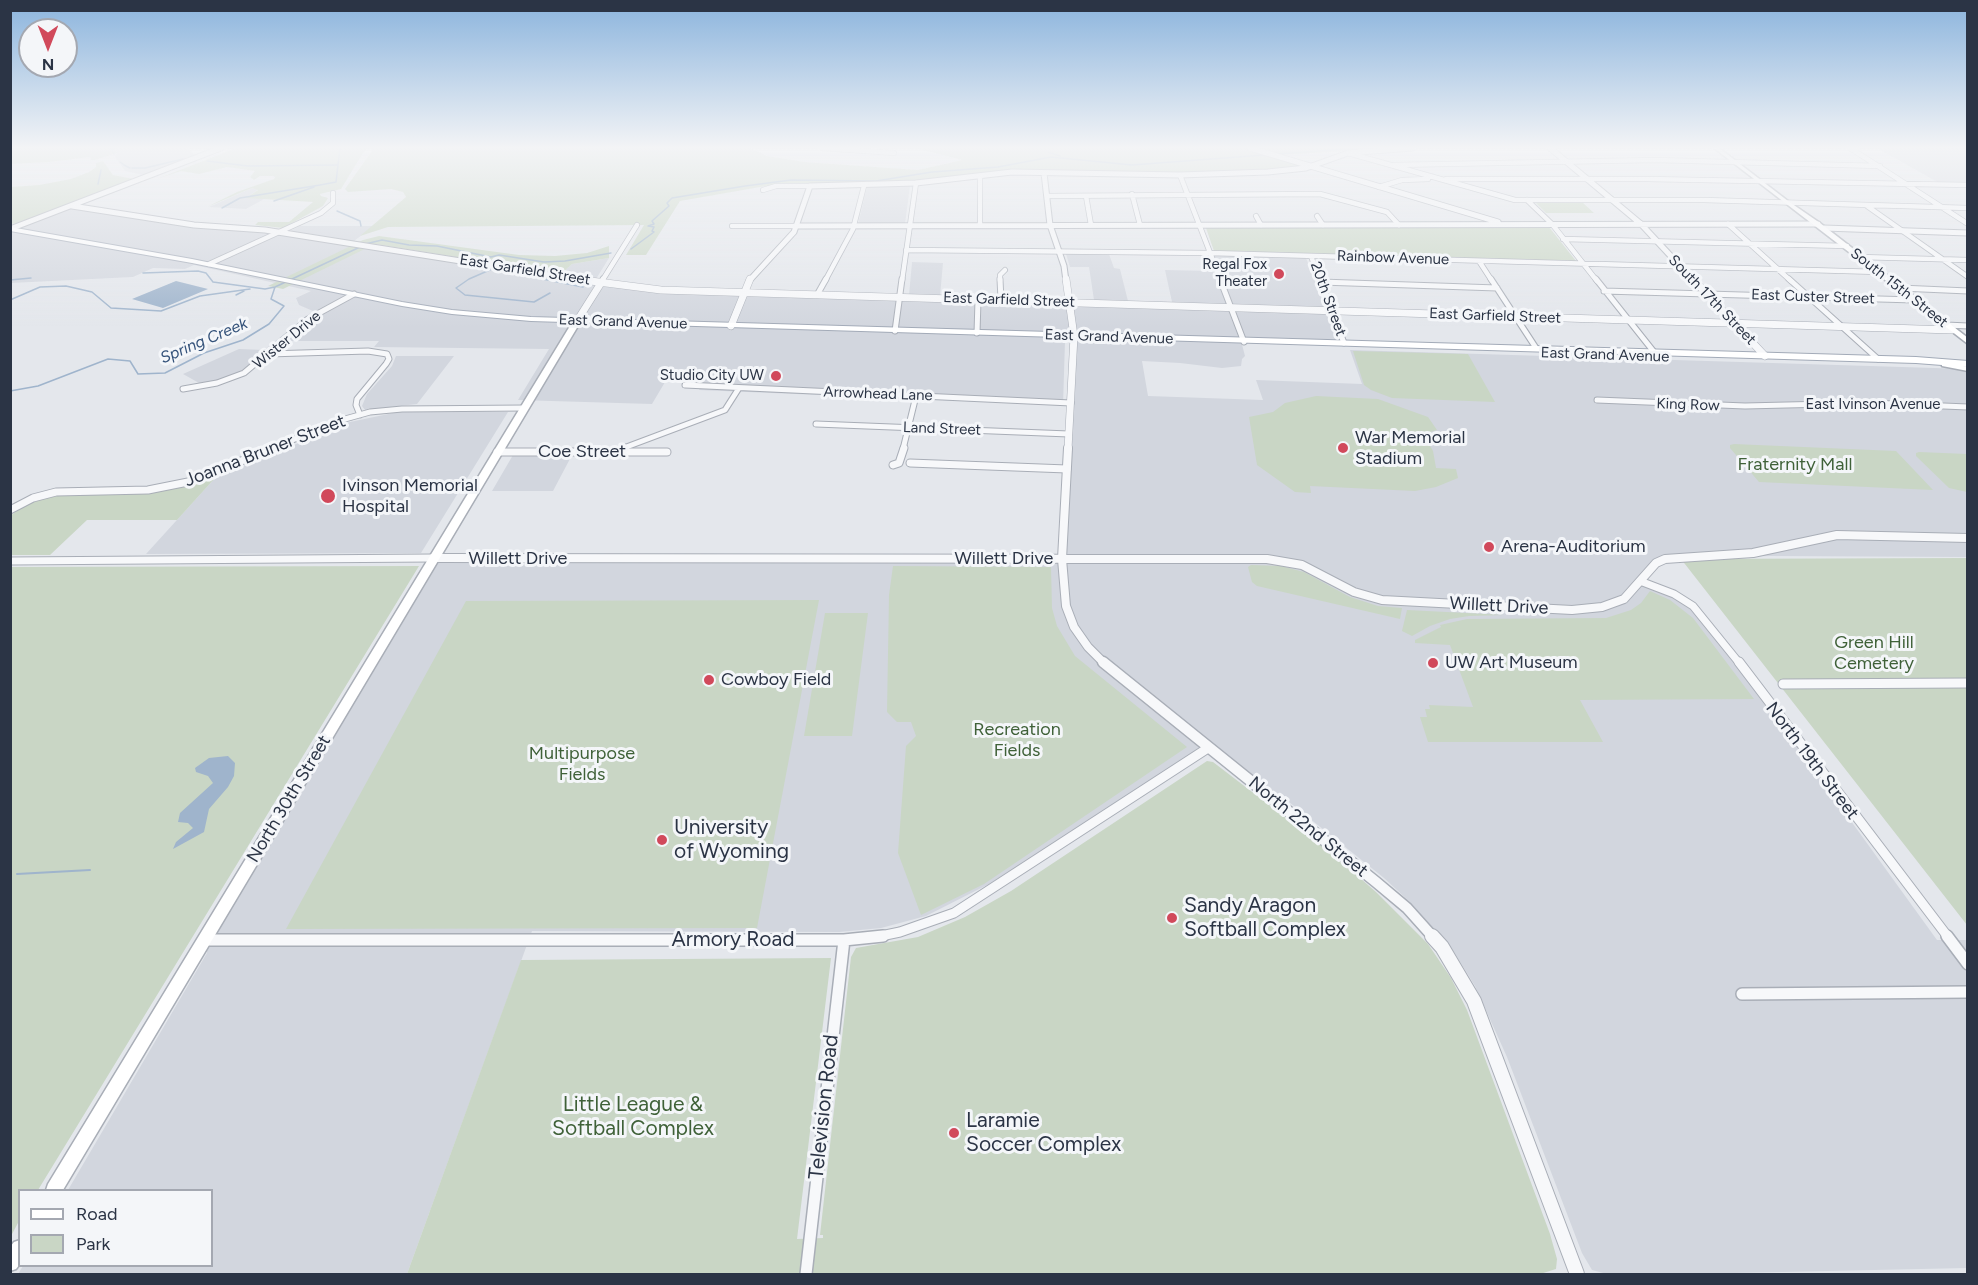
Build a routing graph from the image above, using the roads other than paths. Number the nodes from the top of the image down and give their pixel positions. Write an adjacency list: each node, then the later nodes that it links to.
1 (67, 208): 42 (street)
2 (85, 208): 44 (street, East Garfield Street)
3 (328, 208): 44 (street)
4 (802, 208): 39 (street)
5 (859, 208): 40 (street)
6 (912, 208): 29 (street)
7 (980, 208): 30 (street)
8 (1048, 208): 31 (street, North 22nd Street)
9 (1088, 208): 32 (street)
10 (1136, 208): 33 (street)
11 (1192, 208): 34 (street)
12 (1373, 208): 37 (street)
13 (1449, 208): 19 (street)
14 (1535, 208): 24 (street)
15 (1622, 208): 25 (street, South 17th Street)
16 (1795, 208): 41 (main road, South 15th Street)
17 (1870, 208): 43 (street)
18 (1943, 208): 27 (street)
19 (1472, 215): 22 (street); 23 (street)
20 (1256, 216): 35 (street)
21 (1317, 216): 36 (street)
22 (1487, 224): 23 (street); 37 (street)
23 (1505, 224): 24 (street)
24 (1551, 224): 25 (street); 46 (street)
25 (1641, 224): 26 (street); 47 (street, South 17th Street)
26 (1728, 224): 41 (street); 48 (street)
27 (1968, 224)
28 (637, 225): 66 (street)
29 (910, 225): 30 (street); 40 (street); 50 (street)
30 (980, 225): 31 (street)
31 (1050, 225): 32 (street); 51 (street, North 22nd Street)
32 (1091, 225): 33 (street)
33 (1140, 225): 34 (street)
34 (1199, 225): 35 (street); 52 (street)
35 (1260, 225): 36 (street)
36 (1323, 225): 37 (street)
37 (1399, 225)
38 (732, 226): 39 (street)
39 (796, 226): 40 (street); 71 (street)
40 (854, 226): 74 (street)
41 (1821, 226): 43 (street); 49 (main road, South 15th Street)
42 (10, 229): 58 (main road, East Grand Avenue)
43 (1902, 231): 45 (street); 55 (street)
44 (281, 232): 58 (street); 66 (street, East Garfield Street)
45 (1968, 233)
46 (1563, 239): 47 (street); 59 (street)
47 (1656, 242): 48 (street); 60 (street, South 17th Street)
48 (1749, 244): 49 (street); 61 (street)
49 (1847, 246): 54 (main road, South 15th Street)
50 (906, 250): 51 (street, Rainbow Avenue); 75 (street)
51 (1059, 251): 52 (street, Rainbow Avenue); 80 (street, North 22nd Street)
52 (1210, 253): 53 (street, Rainbow Avenue); 81 (street)
53 (1311, 256): 57 (street, Rainbow Avenue); 65 (street, 20th Street)
54 (1860, 257): 55 (street); 63 (main road, South 15th Street)
55 (1942, 260): 56 (street); 64 (street)
56 (1968, 260)
57 (1479, 261): 59 (street, Rainbow Avenue); 67 (street)
58 (209, 264): 72 (main road, East Grand Avenue)
59 (1583, 264): 60 (street, Rainbow Avenue); 69 (street)
60 (1680, 266): 61 (street, Rainbow Avenue); 73 (street, South 17th Street)
61 (1778, 269): 63 (street, Rainbow Avenue); 76 (street)
62 (1005, 270): 78 (street)
63 (1879, 272): 68 (main road, South 15th Street)
64 (1968, 277)
65 (1321, 282): 67 (street); 82 (street, 20th Street)
66 (601, 283): 71 (street, East Garfield Street); 85 (street)
67 (1497, 288): 83 (street)
68 (1900, 288): 70 (street, East Custer Street); 79 (main road, South 15th Street)
69 (1604, 291): 73 (street, East Custer Street); 84 (street)
70 (1968, 291)
71 (743, 292): 74 (street, East Garfield Street); 87 (street)
72 (354, 294): 85 (main road, East Grand Avenue); 99 (street, Wister Drive)
73 (1706, 294): 76 (street, East Custer Street); 86 (street, South 17th Street)
74 (817, 295): 75 (street, East Garfield Street)
75 (899, 297): 77 (street, East Garfield Street); 91 (street)
76 (1809, 297): 79 (street, East Custer Street); 89 (street)
77 (978, 300): 78 (street, East Garfield Street); 92 (street)
78 (1001, 300): 80 (street, East Garfield Street)
79 (1914, 300): 90 (main road, South 15th Street)
80 (1069, 302): 81 (street, East Garfield Street); 93 (street, North 22nd Street)
81 (1231, 307): 82 (street, East Garfield Street); 94 (street)
82 (1332, 311): 83 (street, East Garfield Street); 96 (street, 20th Street)
83 (1516, 317): 84 (street, East Garfield Street); 97 (street)
84 (1628, 320): 86 (street, East Garfield Street); 98 (street)
85 (577, 321): 87 (main road, East Grand Avenue); 113 (main road, North 30th Street)
86 (1734, 323): 89 (street, East Garfield Street); 100 (street, South 17th Street)
87 (731, 326): 91 (main road, East Grand Avenue)
88 (1968, 326): 90 (street, East Garfield Street)
89 (1842, 327): 90 (street, East Garfield Street); 101 (street)
90 (1949, 327): 95 (main road, South 15th Street)
91 (895, 331): 92 (main road, East Grand Avenue)
92 (978, 333): 93 (main road, East Grand Avenue)
93 (1074, 336): 94 (main road, East Grand Avenue); 110 (street, North 22nd Street)
94 (1244, 342): 96 (main road, East Grand Avenue); 102 (main road, East Grand Avenue)
95 (1968, 342)
96 (1344, 343): 97 (main road, East Grand Avenue)
97 (1536, 348): 98 (main road, East Grand Avenue)
98 (1654, 352): 100 (main road, East Grand Avenue)
99 (268, 354): 107 (street, Wister Drive); 114 (street)
100 (1765, 356): 101 (main road, East Grand Avenue)
101 (1878, 359): 102 (main road, East Grand Avenue)
102 (1929, 362): 103 (main road, East Grand Avenue); 104 (main road)
103 (1968, 364)
104 (1968, 369)
105 (685, 385): 106 (street, Arrowhead Lane)
106 (739, 388): 108 (street, Arrowhead Lane); 119 (street)
107 (183, 389)
108 (916, 396): 110 (street, Arrowhead Lane); 116 (street)
109 (1597, 400): 111 (street, King Row)
110 (1071, 403): 117 (street, North 22nd Street)
111 (1779, 405): 112 (street, East Ivinson Avenue)
112 (1968, 407)
113 (524, 408): 114 (street, Joanna Bruner Street); 118 (main road, North 30th Street)
114 (360, 415): 124 (street, Joanna Bruner Street)
115 (816, 424): 116 (street, Land Street)
116 (909, 428): 117 (street, Land Street); 122 (street)
117 (1069, 434): 123 (street, North 22nd Street)
118 (497, 452): 119 (street, Coe Street); 126 (main road, North 30th Street)
119 (613, 452): 120 (street, Coe Street)
120 (667, 452)
121 (910, 463): 123 (street)
122 (893, 465)
123 (1067, 469): 127 (street, North 22nd Street)
124 (10, 510)
125 (1968, 538): 129 (street, Willett Drive)
126 (433, 558): 127 (street, Willett Drive); 128 (street, Willett Drive); 133 (main road, North 30th Street)
127 (1062, 559): 129 (street, Willett Drive); 132 (street, North 22nd Street)
128 (10, 561)
129 (1640, 580): 135 (street, North 19th Street)
130 (1968, 683): 131 (street)
131 (1783, 684)
132 (1208, 748): 134 (street, Armory Road); 140 (street, North 22nd Street)
133 (204, 940): 134 (street, Armory Road); 138 (main road, North 30th Street)
134 (844, 940): 139 (street, Television Road)
135 (1968, 964)
136 (1968, 992): 137 (street)
137 (1742, 994)
138 (55, 1189)
139 (806, 1275)
140 (1577, 1275)

